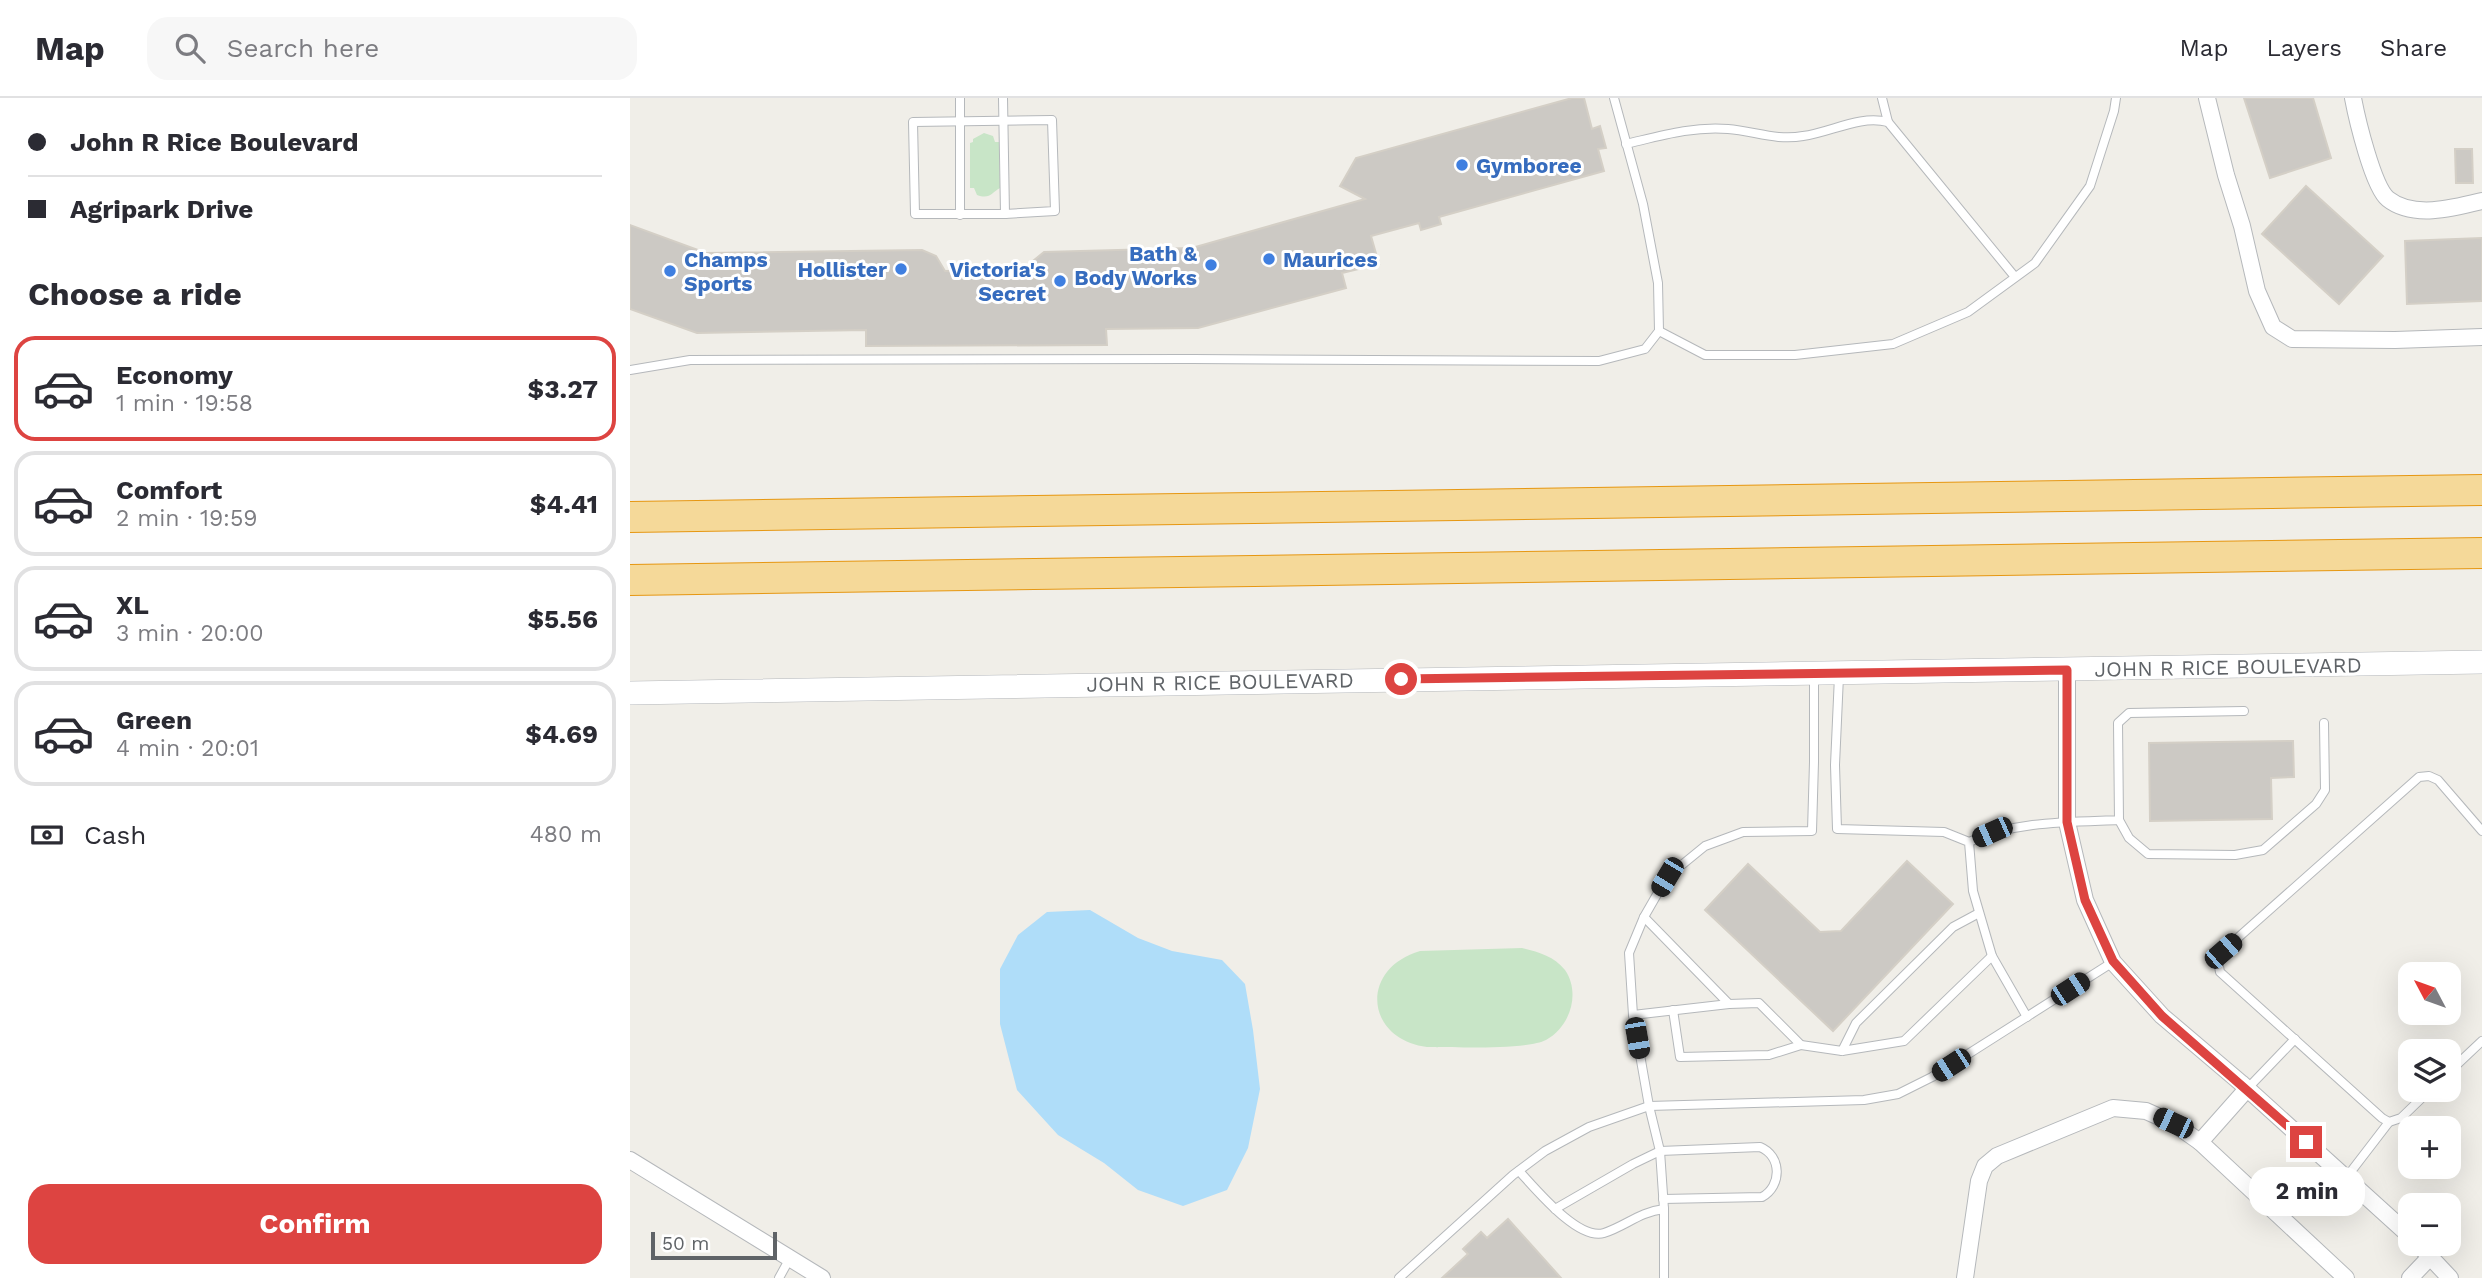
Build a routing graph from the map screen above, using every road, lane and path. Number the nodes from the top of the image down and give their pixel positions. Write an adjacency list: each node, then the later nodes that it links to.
1 (960, 98): 8 (lane)
2 (1003, 98): 9 (lane)
3 (1614, 98): 11 (lane)
4 (1882, 98): 10 (lane)
5 (2116, 98): 15 (lane)
6 (2207, 98): 17 (street)
7 (2353, 98): 12 (street)
8 (960, 121): 9 (lane); 14 (lane); 14 (lane)
9 (1003, 121): 13 (lane); 13 (lane)
10 (1888, 122): 11 (lane); 15 (lane)
11 (1626, 144): 16 (lane)
12 (2482, 201)
13 (1005, 214): 14 (lane)
14 (960, 215)
15 (2015, 277): 16 (lane)
16 (1659, 331): 18 (lane)
17 (2482, 337)
18 (630, 370)
19 (2482, 489): 20 (highway)
20 (630, 517)
21 (2482, 553): 22 (highway)
22 (630, 580)
23 (2482, 662): 24 (street, JOHN R RICE BOULEVARD)
24 (2067, 670): 26 (street, JOHN R RICE BOULEVARD); 31 (street)
25 (1814, 672): 26 (street, JOHN R RICE BOULEVARD); 27 (street, JOHN R RICE BOULEVARD); 35 (lane)
26 (1840, 673): 33 (lane)
27 (630, 693)
28 (2244, 711): 30 (lane)
29 (2324, 723): 30 (lane)
30 (2119, 820): 31 (lane)
31 (2067, 822): 33 (lane); 37 (street)
32 (2482, 831): 42 (lane)
33 (1969, 842): 34 (lane)
34 (1979, 913): 36 (lane); 45 (lane)
35 (1644, 917): 38 (lane); 40 (lane)
36 (1992, 956): 41 (lane); 45 (lane)
37 (2113, 961): 41 (lane); 47 (street)
38 (1729, 1004): 39 (lane); 44 (lane)
39 (1673, 1010): 40 (lane); 44 (lane)
40 (1633, 1015): 49 (lane)
41 (2027, 1017): 49 (lane)
42 (2295, 1038): 47 (lane); 50 (lane)
43 (2482, 1041): 46 (lane)
44 (1801, 1045): 45 (lane)
45 (1842, 1051)
46 (2461, 1061)
47 (2247, 1088): 51 (street); 55 (street)
48 (2418, 1102): 50 (lane)
49 (1649, 1106): 52 (lane); 54 (lane)
50 (2389, 1122): 55 (lane)
51 (2200, 1142): 66 (street); 67 (street)
52 (1660, 1151): 56 (lane); 56 (lane); 57 (lane)
53 (630, 1160): 61 (street)
54 (1519, 1171): 57 (lane); 64 (lane)
55 (2346, 1178): 59 (street)
56 (1663, 1199): 58 (lane)
57 (1555, 1209): 58 (lane)
58 (1664, 1209): 65 (lane)
59 (2398, 1225)
60 (2430, 1257): 68 (street); 69 (street)
61 (790, 1258): 62 (lane); 63 (street)
62 (779, 1278)
63 (822, 1278)
64 (1399, 1278)
65 (1664, 1278)
66 (1965, 1278)
67 (2346, 1278)
68 (2410, 1278)
69 (2450, 1278)

